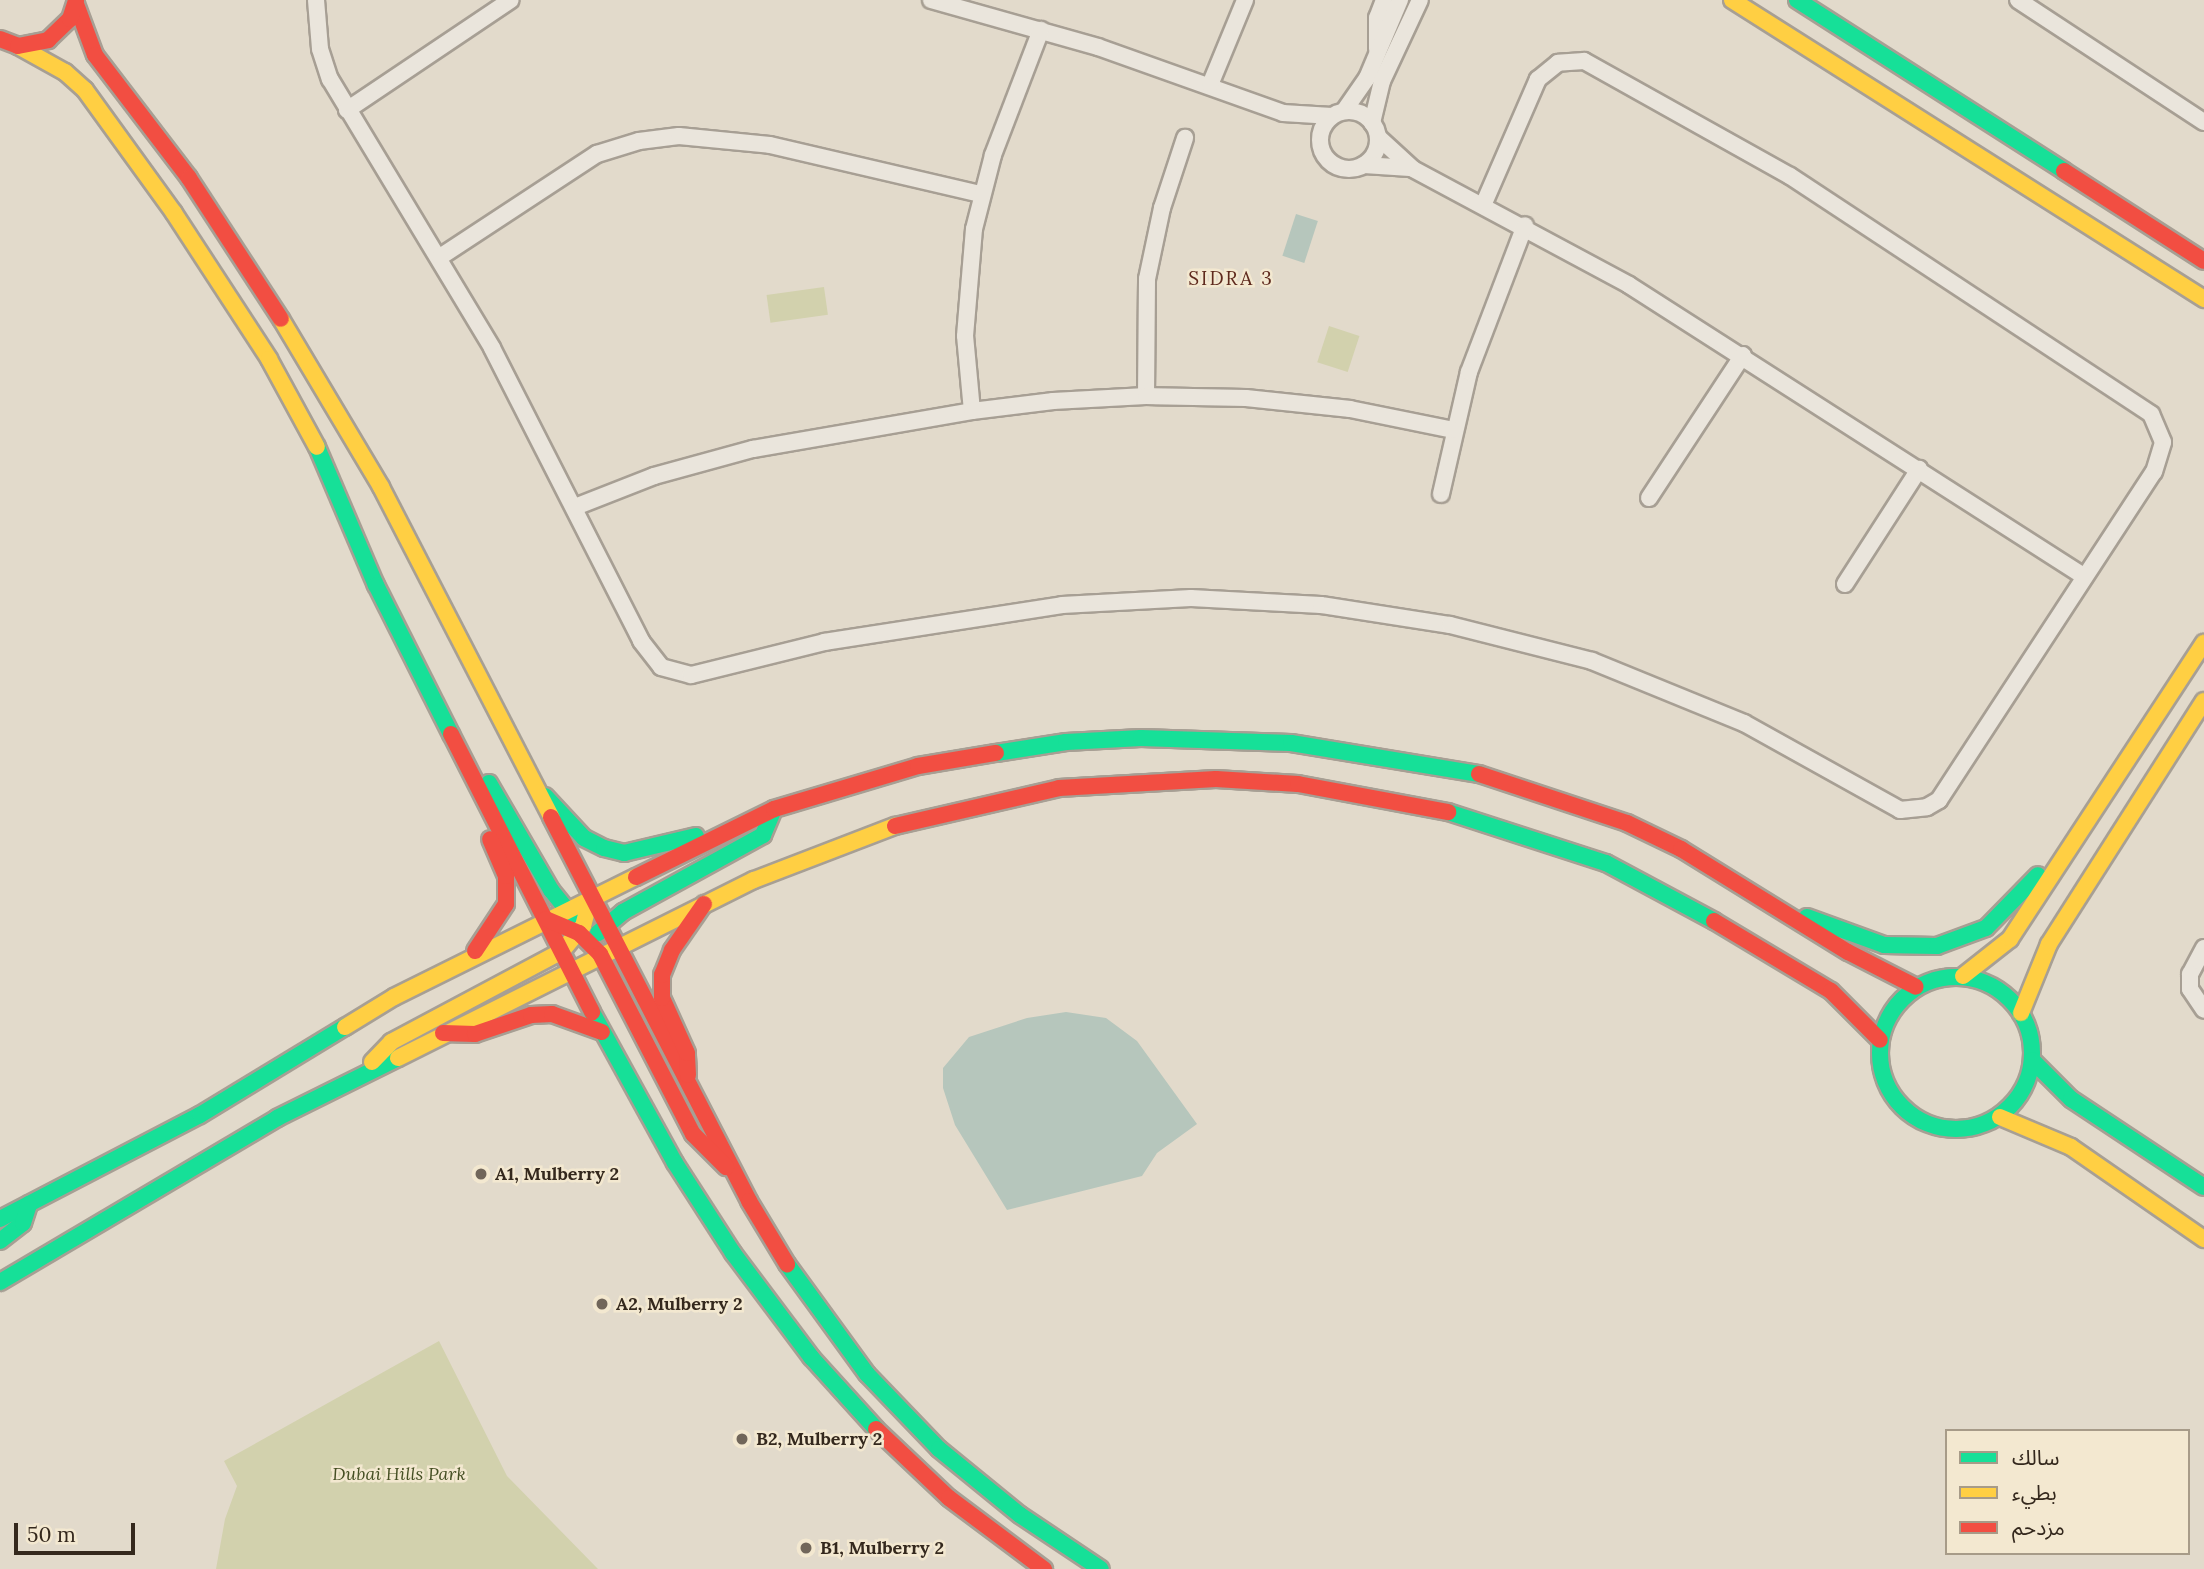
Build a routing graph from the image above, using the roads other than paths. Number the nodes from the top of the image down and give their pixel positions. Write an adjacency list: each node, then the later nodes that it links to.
1 (316, 0): 17 (street)
2 (511, 0): 17 (street)
3 (930, 0): 12 (street)
4 (1245, 0): 16 (street)
5 (1384, 0): 15 (street)
6 (1400, 0): 15 (street)
7 (1420, 0): 21 (street)
8 (1732, 0): 31 (street)
9 (1797, 0): 30 (street)
10 (2018, 0): 20 (street)
11 (76, 2): 14 (street); 45 (street)
12 (1041, 30): 16 (street); 26 (street)
13 (0, 39): 14 (street)
14 (18, 46): 44 (street)
15 (1378, 52): 19 (street)
16 (1210, 85): 18 (street)
17 (347, 110): 29 (street)
18 (1283, 113): 19 (street); 23 (street)
19 (1338, 114): 21 (street); 23 (street)
20 (2204, 122)
21 (1375, 130): 24 (street); 25 (street)
22 (1185, 138): 33 (street)
23 (1320, 144): 24 (street)
24 (1364, 165): 25 (street)
25 (1413, 169): 27 (street)
26 (981, 194): 29 (street); 34 (street)
27 (1484, 203): 28 (street); 40 (street)
28 (1525, 225): 32 (street); 35 (street)
29 (440, 257): 39 (street)
30 (2204, 261)
31 (2204, 299)
32 (1743, 355): 36 (street); 38 (street)
33 (1146, 396): 34 (street); 35 (street)
34 (971, 411): 39 (street)
35 (1453, 430): 37 (street)
36 (1919, 469): 40 (street); 41 (street)
37 (1441, 494)
38 (1649, 498)
39 (575, 507): 40 (street)
40 (2085, 577)
41 (1845, 584)
42 (2204, 643): 48 (street)
43 (2204, 701): 63 (street)
44 (470, 771): 51 (street); 53 (street); 58 (street)
45 (527, 777): 47 (street); 49 (street)
46 (774, 809): 47 (street); 52 (street); 54 (street)
47 (711, 838): 49 (street)
48 (2072, 843): 52 (street); 60 (street)
49 (591, 896): 51 (street); 54 (street)
50 (705, 904): 55 (street); 66 (street); 69 (street)
51 (565, 909): 53 (street); 54 (street)
52 (1784, 912): 61 (street)
53 (546, 919): 54 (street); 57 (street); 58 (street)
54 (592, 936): 55 (street); 55 (street); 57 (street); 59 (street); 71 (street)
55 (616, 946): 69 (street)
56 (2204, 948): 62 (street)
57 (562, 951): 59 (street); 68 (street)
58 (465, 962): 74 (street)
59 (570, 968): 64 (street); 65 (street)
60 (1963, 976): 61 (street); 63 (street)
61 (1916, 987): 66 (street)
62 (2204, 1010)
63 (2021, 1013): 67 (street)
64 (602, 1032): 65 (street); 79 (street)
65 (441, 1033): 68 (street)
66 (1880, 1040): 70 (street)
67 (2032, 1060): 70 (street); 72 (street)
68 (368, 1070): 78 (street)
69 (687, 1084): 71 (street)
70 (2000, 1117): 76 (street)
71 (733, 1172): 80 (street)
72 (2204, 1187)
73 (0, 1204): 74 (street)
74 (29, 1204): 75 (street); 77 (street)
75 (0, 1219)
76 (2204, 1239)
77 (0, 1241)
78 (0, 1282)
79 (1044, 1569)
80 (1101, 1569)

